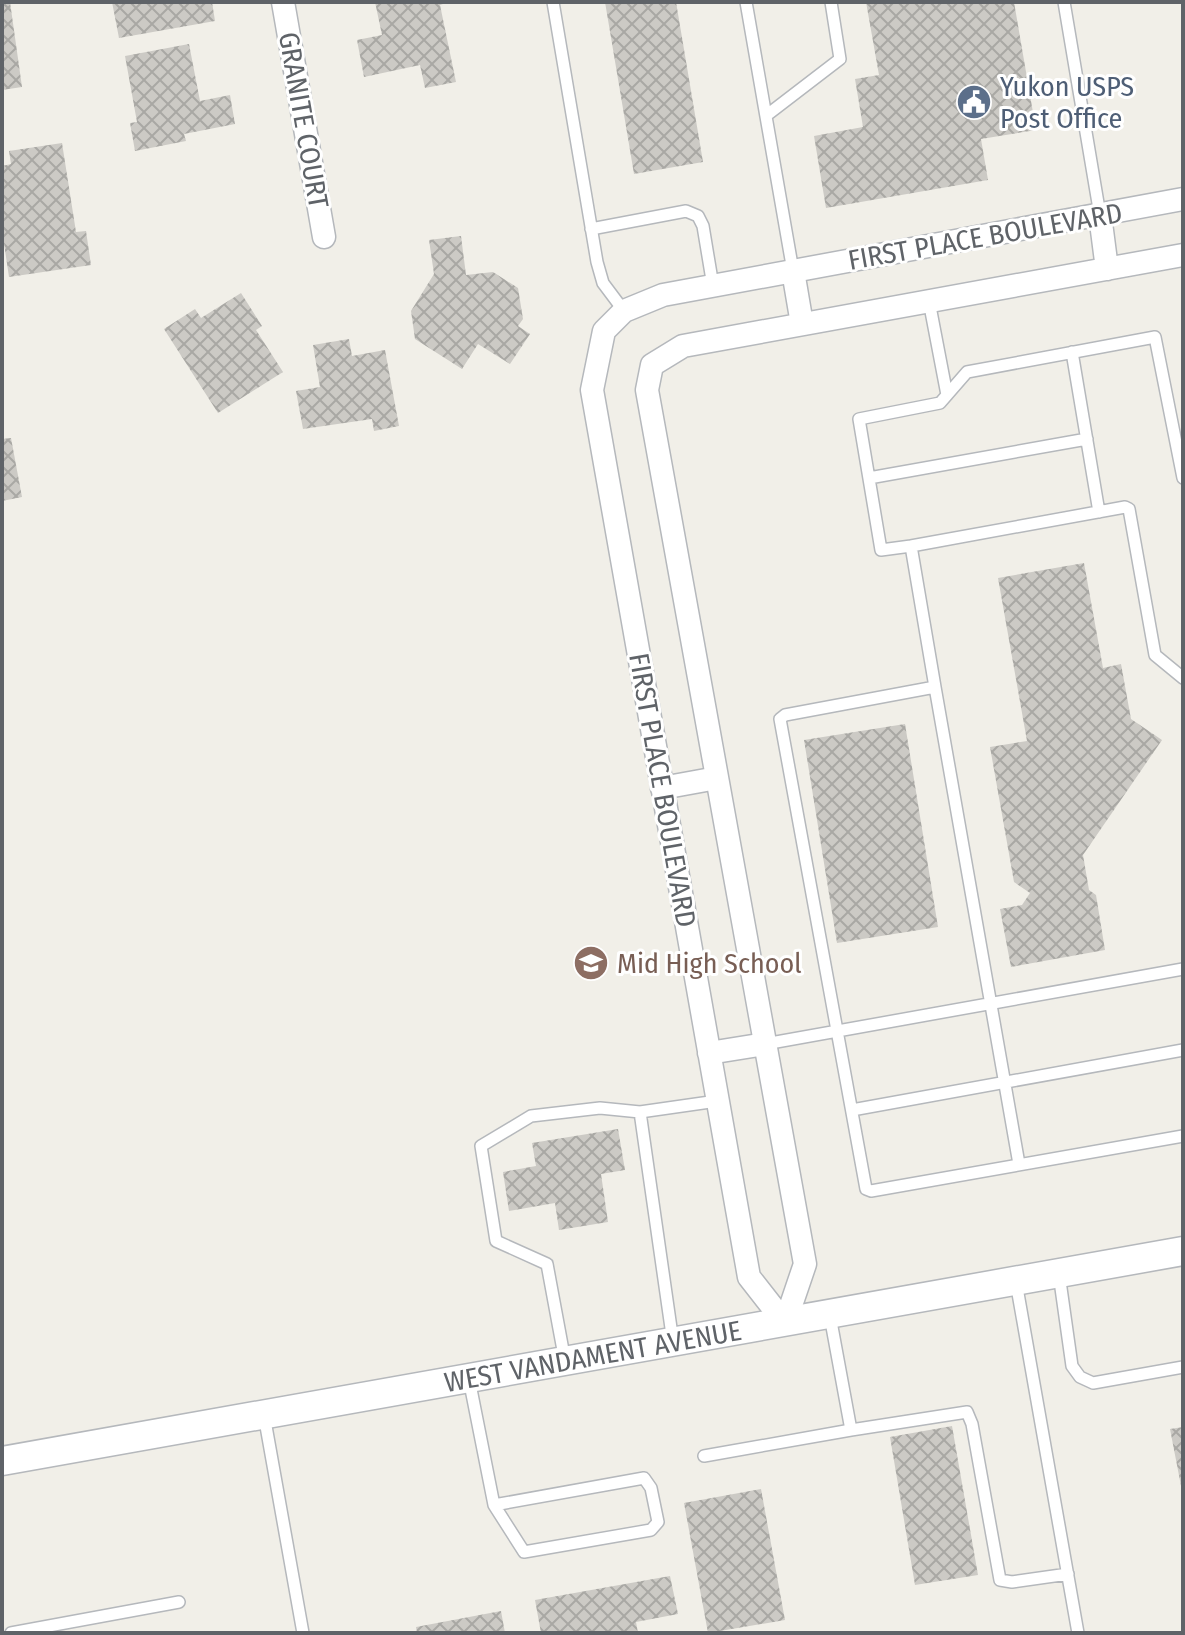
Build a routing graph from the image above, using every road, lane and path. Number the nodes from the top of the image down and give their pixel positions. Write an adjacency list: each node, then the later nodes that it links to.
1 (283, 2): 10 (street, GRANITE COURT)
2 (553, 2): 9 (lane)
3 (746, 2): 6 (lane)
4 (831, 2): 6 (lane)
5 (1064, 2): 8 (lane)
6 (767, 115): 13 (lane)
7 (1183, 199): 8 (street, FIRST PLACE BOULEVARD)
8 (1100, 215): 12 (street); 13 (street, FIRST PLACE BOULEVARD)
9 (591, 229): 14 (lane); 16 (lane)
10 (324, 237)
11 (1183, 255): 12 (street, FIRST PLACE BOULEVARD)
12 (1107, 269): 15 (street, FIRST PLACE BOULEVARD)
13 (793, 271): 14 (street, FIRST PLACE BOULEVARD); 17 (street)
14 (713, 286): 16 (street, FIRST PLACE BOULEVARD)
15 (929, 301): 17 (street, FIRST PLACE BOULEVARD); 19 (lane)
16 (624, 311): 28 (street, FIRST PLACE BOULEVARD)
17 (802, 324): 27 (street, FIRST PLACE BOULEVARD)
18 (1072, 352): 19 (lane); 20 (lane); 22 (lane)
19 (947, 395): 21 (lane)
20 (1087, 439): 21 (lane); 23 (lane)
21 (869, 478): 24 (lane)
22 (1183, 478)
23 (1099, 512): 24 (lane); 25 (lane)
24 (911, 546): 26 (lane)
25 (1183, 678)
26 (935, 687): 30 (lane); 31 (lane)
27 (717, 778): 28 (street); 32 (street, FIRST PLACE BOULEVARD)
28 (662, 788): 34 (street, FIRST PLACE BOULEVARD)
29 (1183, 969): 30 (lane)
30 (992, 1003): 31 (lane); 35 (lane)
31 (839, 1030): 32 (lane); 37 (lane)
32 (765, 1044): 34 (street); 45 (street, FIRST PLACE BOULEVARD)
33 (1183, 1050): 35 (lane)
34 (709, 1053): 36 (street, FIRST PLACE BOULEVARD)
35 (1005, 1083): 37 (lane); 40 (lane)
36 (717, 1101): 38 (lane); 45 (street, FIRST PLACE BOULEVARD)
37 (852, 1110): 40 (lane)
38 (640, 1112): 46 (lane); 47 (lane)
39 (1183, 1136): 40 (lane)
40 (1019, 1164)
41 (1183, 1251): 42 (street, WEST VANDAMENT AVENUE)
42 (1059, 1274): 43 (street, WEST VANDAMENT AVENUE); 48 (lane)
43 (1016, 1281): 44 (street, WEST VANDAMENT AVENUE); 55 (lane)
44 (830, 1315): 45 (street, WEST VANDAMENT AVENUE); 51 (lane)
45 (785, 1323): 46 (street, WEST VANDAMENT AVENUE)
46 (673, 1343): 47 (street, WEST VANDAMENT AVENUE)
47 (565, 1362): 49 (street, WEST VANDAMENT AVENUE)
48 (1183, 1367)
49 (469, 1379): 50 (street, WEST VANDAMENT AVENUE); 54 (lane)
50 (264, 1415): 53 (street, WEST VANDAMENT AVENUE); 58 (lane)
51 (851, 1430): 52 (lane); 55 (lane)
52 (704, 1456)
53 (2, 1461)
54 (494, 1505): 54 (lane)
55 (1068, 1574): 59 (lane)
56 (179, 1602): 57 (lane)
57 (11, 1633)
58 (303, 1633)
59 (1078, 1633)

